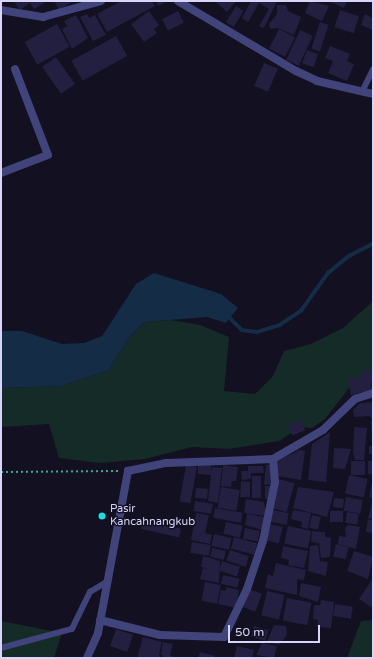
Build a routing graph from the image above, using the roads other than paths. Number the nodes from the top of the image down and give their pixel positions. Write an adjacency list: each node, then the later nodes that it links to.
1 (101, 1): 3 (street)
2 (178, 1): 6 (street)
3 (1, 10)
4 (15, 68): 8 (street)
5 (373, 69): 6 (lane)
6 (362, 92): 7 (street)
7 (373, 94)
8 (1, 173)
9 (373, 393): 10 (street)
10 (274, 458): 11 (street); 12 (street)
11 (108, 581): 12 (street); 13 (lane)
12 (100, 620): 14 (street)
13 (1, 648)
14 (87, 658)

